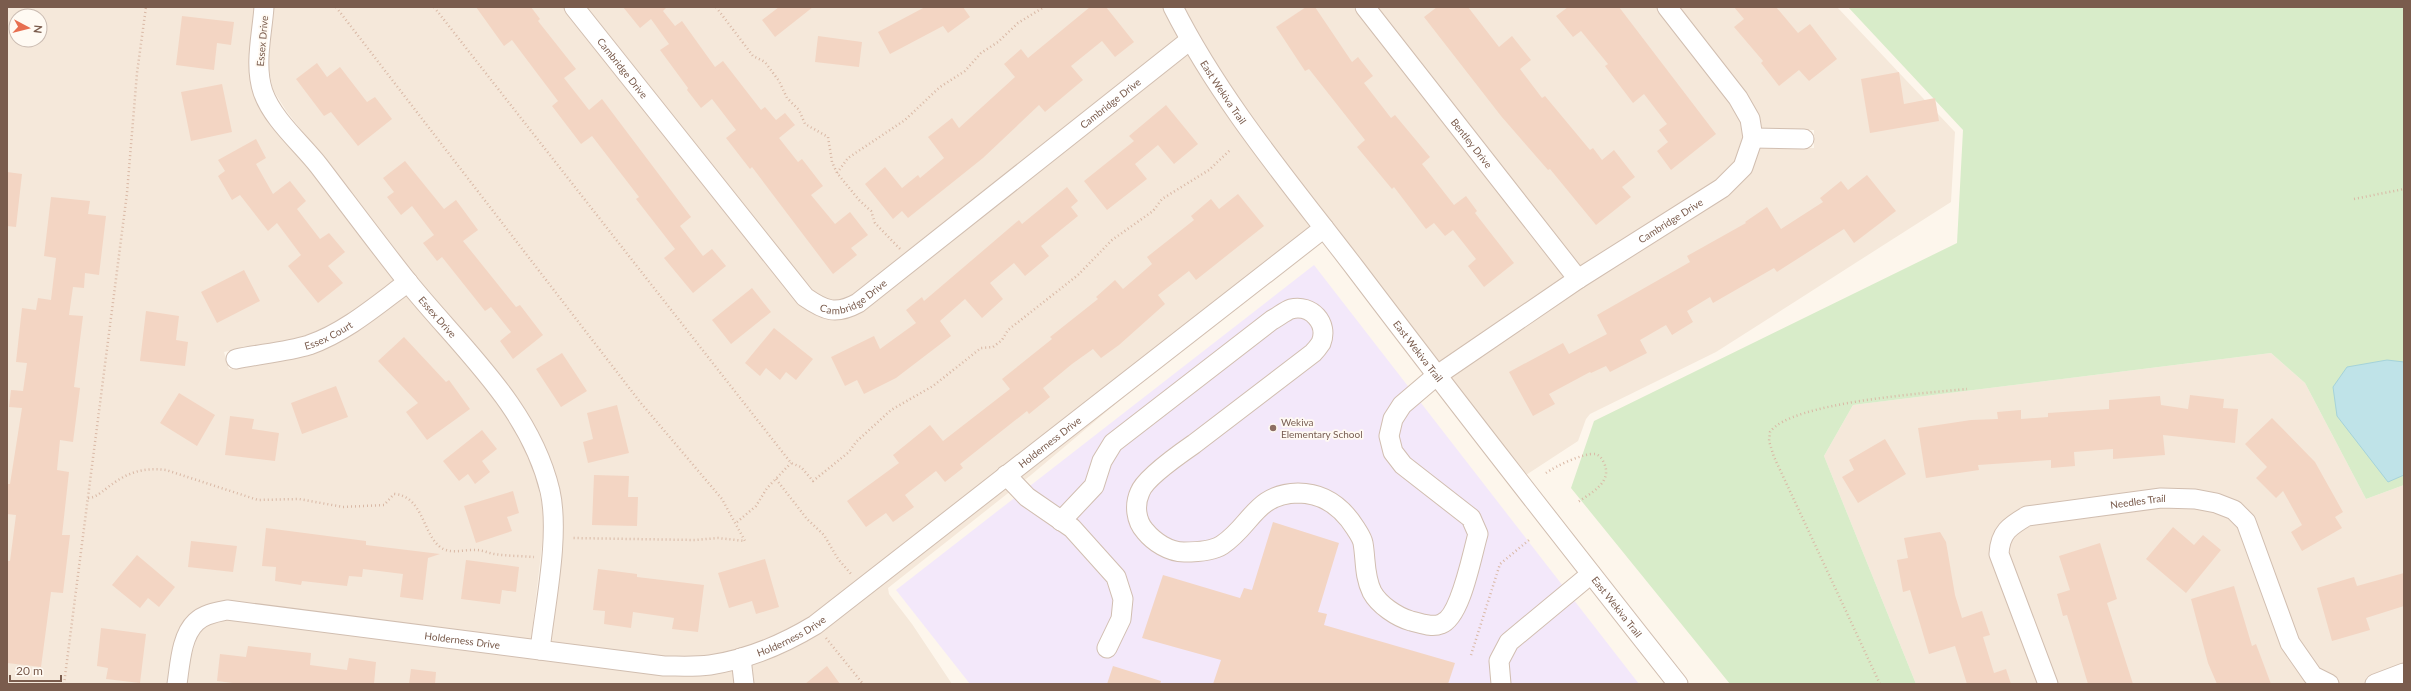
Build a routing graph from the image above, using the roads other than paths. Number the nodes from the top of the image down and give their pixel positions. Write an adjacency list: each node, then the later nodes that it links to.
1 (264, 7): 11 (street, Essex Drive)
2 (574, 7): 6 (street, Cambridge Drive)
3 (1173, 7): 6 (street, East Wekiva Trail)
4 (1365, 7): 10 (street, Bentley Drive)
5 (1667, 7): 7 (street, Cambridge Drive)
6 (1190, 40): 9 (street, East Wekiva Trail)
7 (1753, 138): 8 (street); 10 (street, Cambridge Drive)
8 (1804, 139)
9 (1324, 228): 13 (street, East Wekiva Trail); 14 (street, Holderness Drive)
10 (1578, 279): 13 (street, Cambridge Drive)
11 (408, 282): 12 (street, Essex Court); 18 (street, Essex Drive)
12 (236, 359)
13 (1436, 376): 15 (street, Cambridge Drive); 16 (street, East Wekiva Trail)
14 (1006, 475): 15 (street); 19 (street, Holderness Drive)
15 (1061, 521): 17 (street)
16 (1591, 574): 23 (street); 24 (street, East Wekiva Trail)
17 (1107, 648)
18 (540, 650): 19 (street, Holderness Drive); 21 (street, Holderness Drive)
19 (741, 658): 22 (street)
20 (2404, 674): 27 (street)
21 (177, 684)
22 (744, 684)
23 (1501, 684)
24 (1678, 684)
25 (2048, 684): 26 (street, Needles Trail)
26 (2328, 684)
27 (2375, 684)

